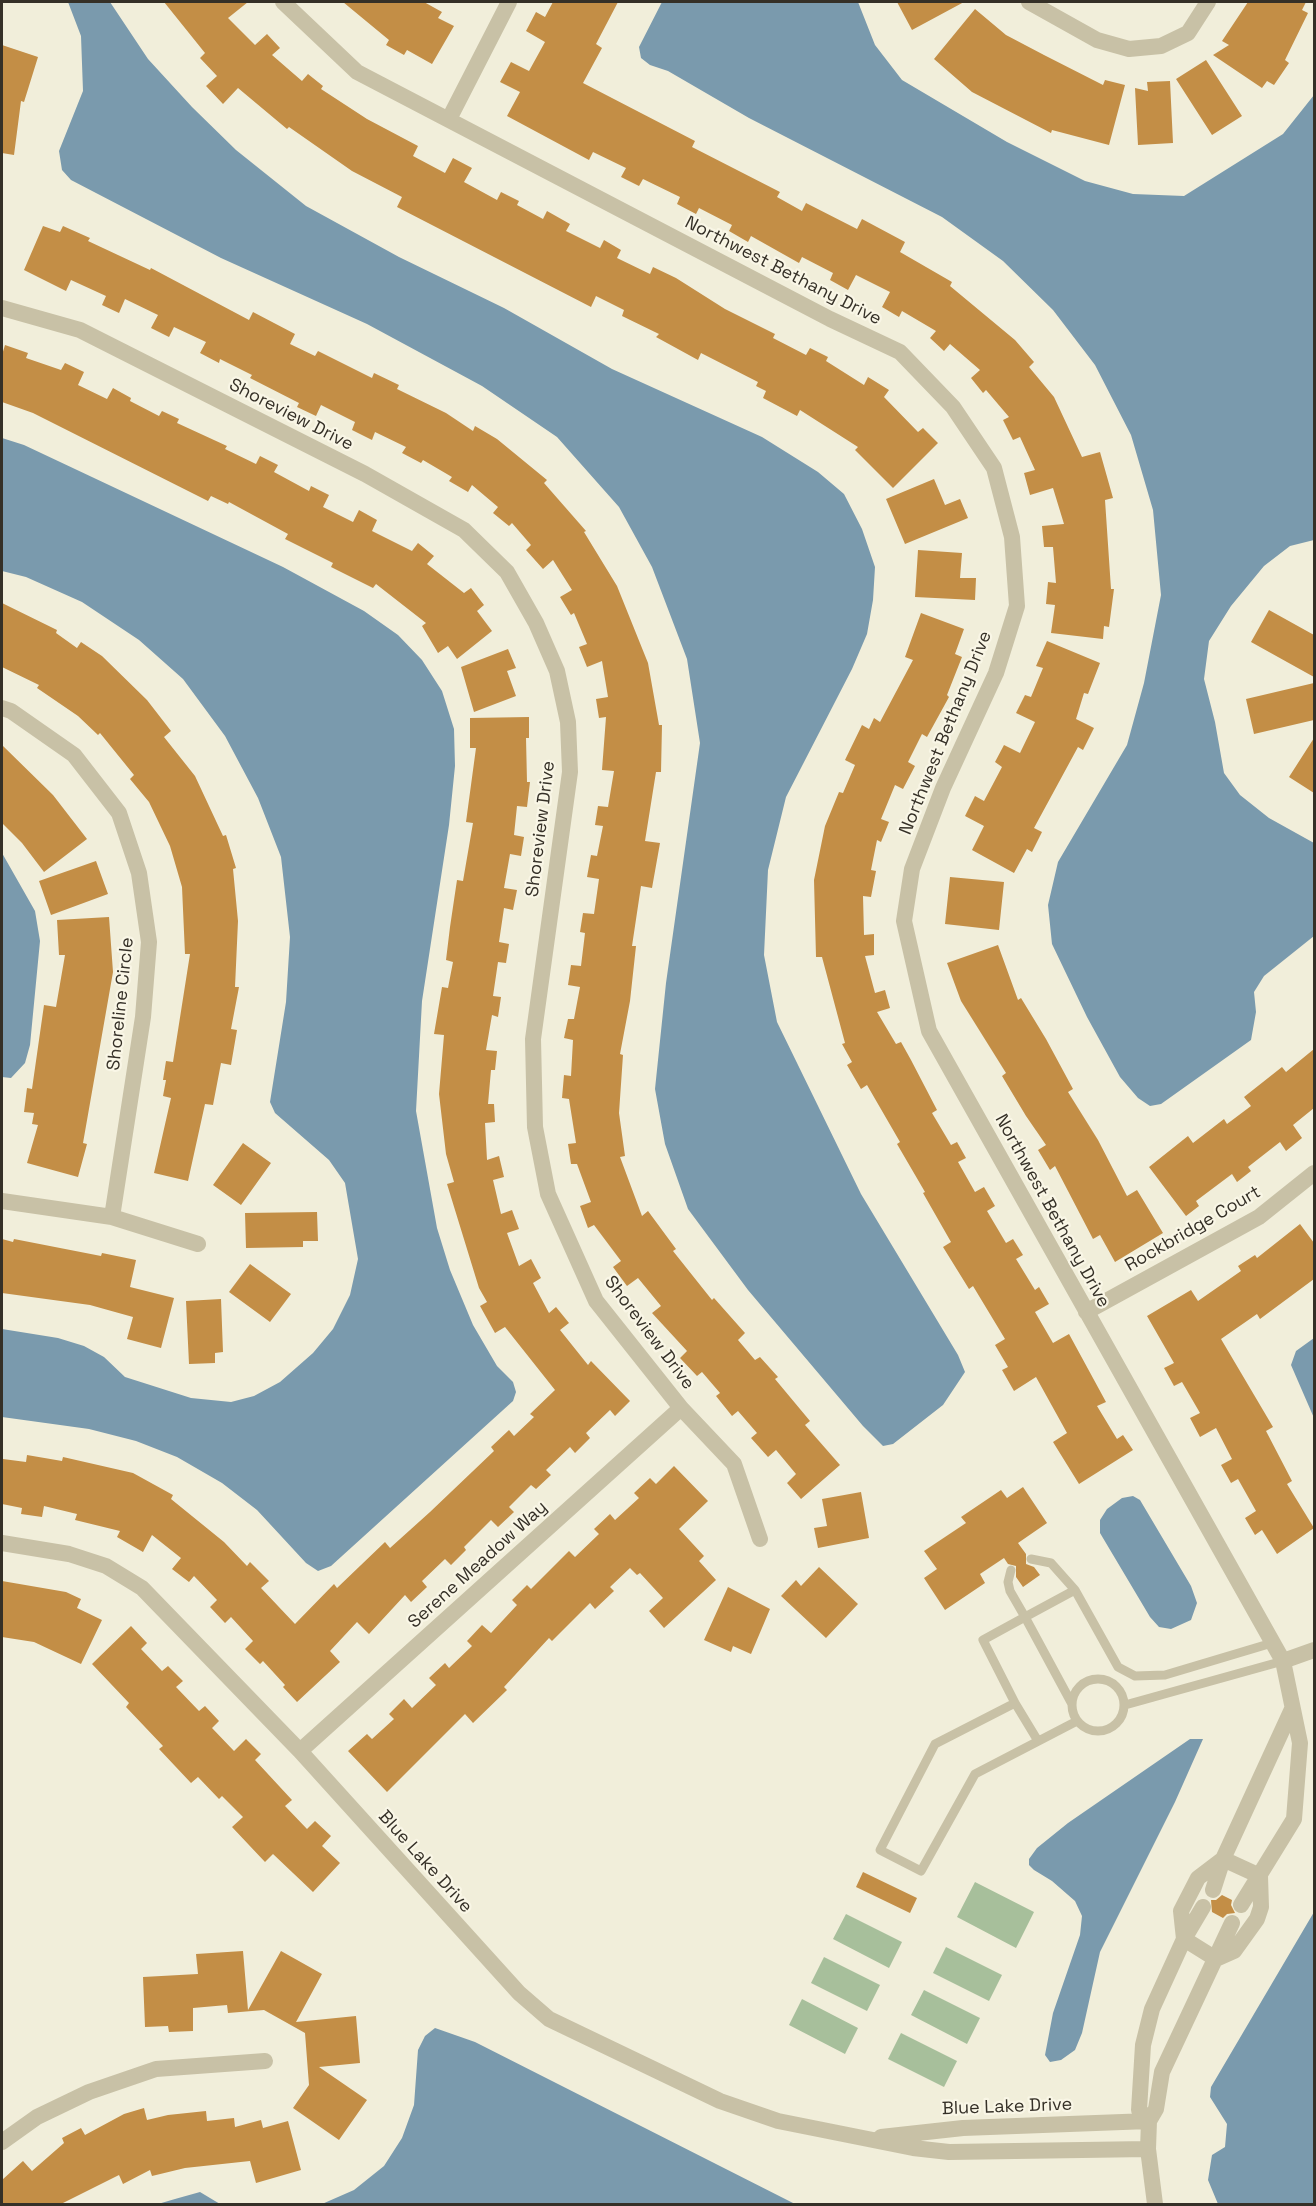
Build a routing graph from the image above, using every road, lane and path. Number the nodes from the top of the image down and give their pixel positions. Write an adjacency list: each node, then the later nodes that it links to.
1 (284, 2): 5 (street, Northwest Bethany Drive)
2 (509, 2): 5 (street)
3 (1029, 2): 4 (street)
4 (1208, 2)
5 (448, 119): 12 (street, Northwest Bethany Drive)
6 (2, 308): 13 (street, Shoreview Drive)
7 (2, 708): 10 (street, Shoreline Circle)
8 (1314, 1173): 12 (street, Rockbridge Court)
9 (2, 1201): 10 (street)
10 (112, 1217): 11 (street)
11 (198, 1244)
12 (1086, 1312): 20 (street, Northwest Bethany Drive)
13 (681, 1408): 14 (street, Shoreview Drive); 31 (street, Serene Meadow Way)
14 (760, 1539)
15 (2, 1543): 31 (street, Blue Lake Drive)
16 (1031, 1559): 18 (lane)
17 (1011, 1570): 19 (lane)
18 (1075, 1590): 19 (lane); 23 (lane)
19 (1025, 1617): 25 (lane); 26 (lane)
20 (1272, 1642): 22 (street, Northwest Bethany Drive); 23 (lane)
21 (1314, 1650): 22 (street)
22 (1283, 1661): 27 (lane); 28 (street, Northwest Bethany Drive)
23 (1118, 1667): 24 (lane)
24 (1112, 1682): 26 (lane); 27 (lane)
25 (1016, 1703): 30 (lane); 30 (lane)
26 (1072, 1704): 29 (lane)
27 (1125, 1705): 29 (lane)
28 (1292, 1709): 32 (street); 33 (street, Northwest Bethany Drive)
29 (1077, 1721): 30 (lane)
30 (1038, 1741)
31 (300, 1751): 43 (street, Blue Lake Drive)
32 (1223, 1859): 33 (street); 34 (street); 38 (street)
33 (1260, 1876): 35 (street, Northwest Bethany Drive); 39 (street)
34 (1213, 1890)
35 (1241, 1905)
36 (1203, 1907): 38 (street)
37 (1232, 1923): 39 (street)
38 (1184, 1939): 39 (street); 41 (street)
39 (1216, 1959): 41 (street)
40 (265, 2061): 44 (street)
41 (1149, 2121): 42 (street, Blue Lake Drive); 45 (street)
42 (1017, 2126): 43 (street, Blue Lake Drive); 46 (street)
43 (868, 2139): 46 (street, Blue Lake Drive)
44 (2, 2142)
45 (1148, 2149): 46 (street, Blue Lake Drive); 47 (street)
46 (1018, 2153)
47 (1155, 2205)

